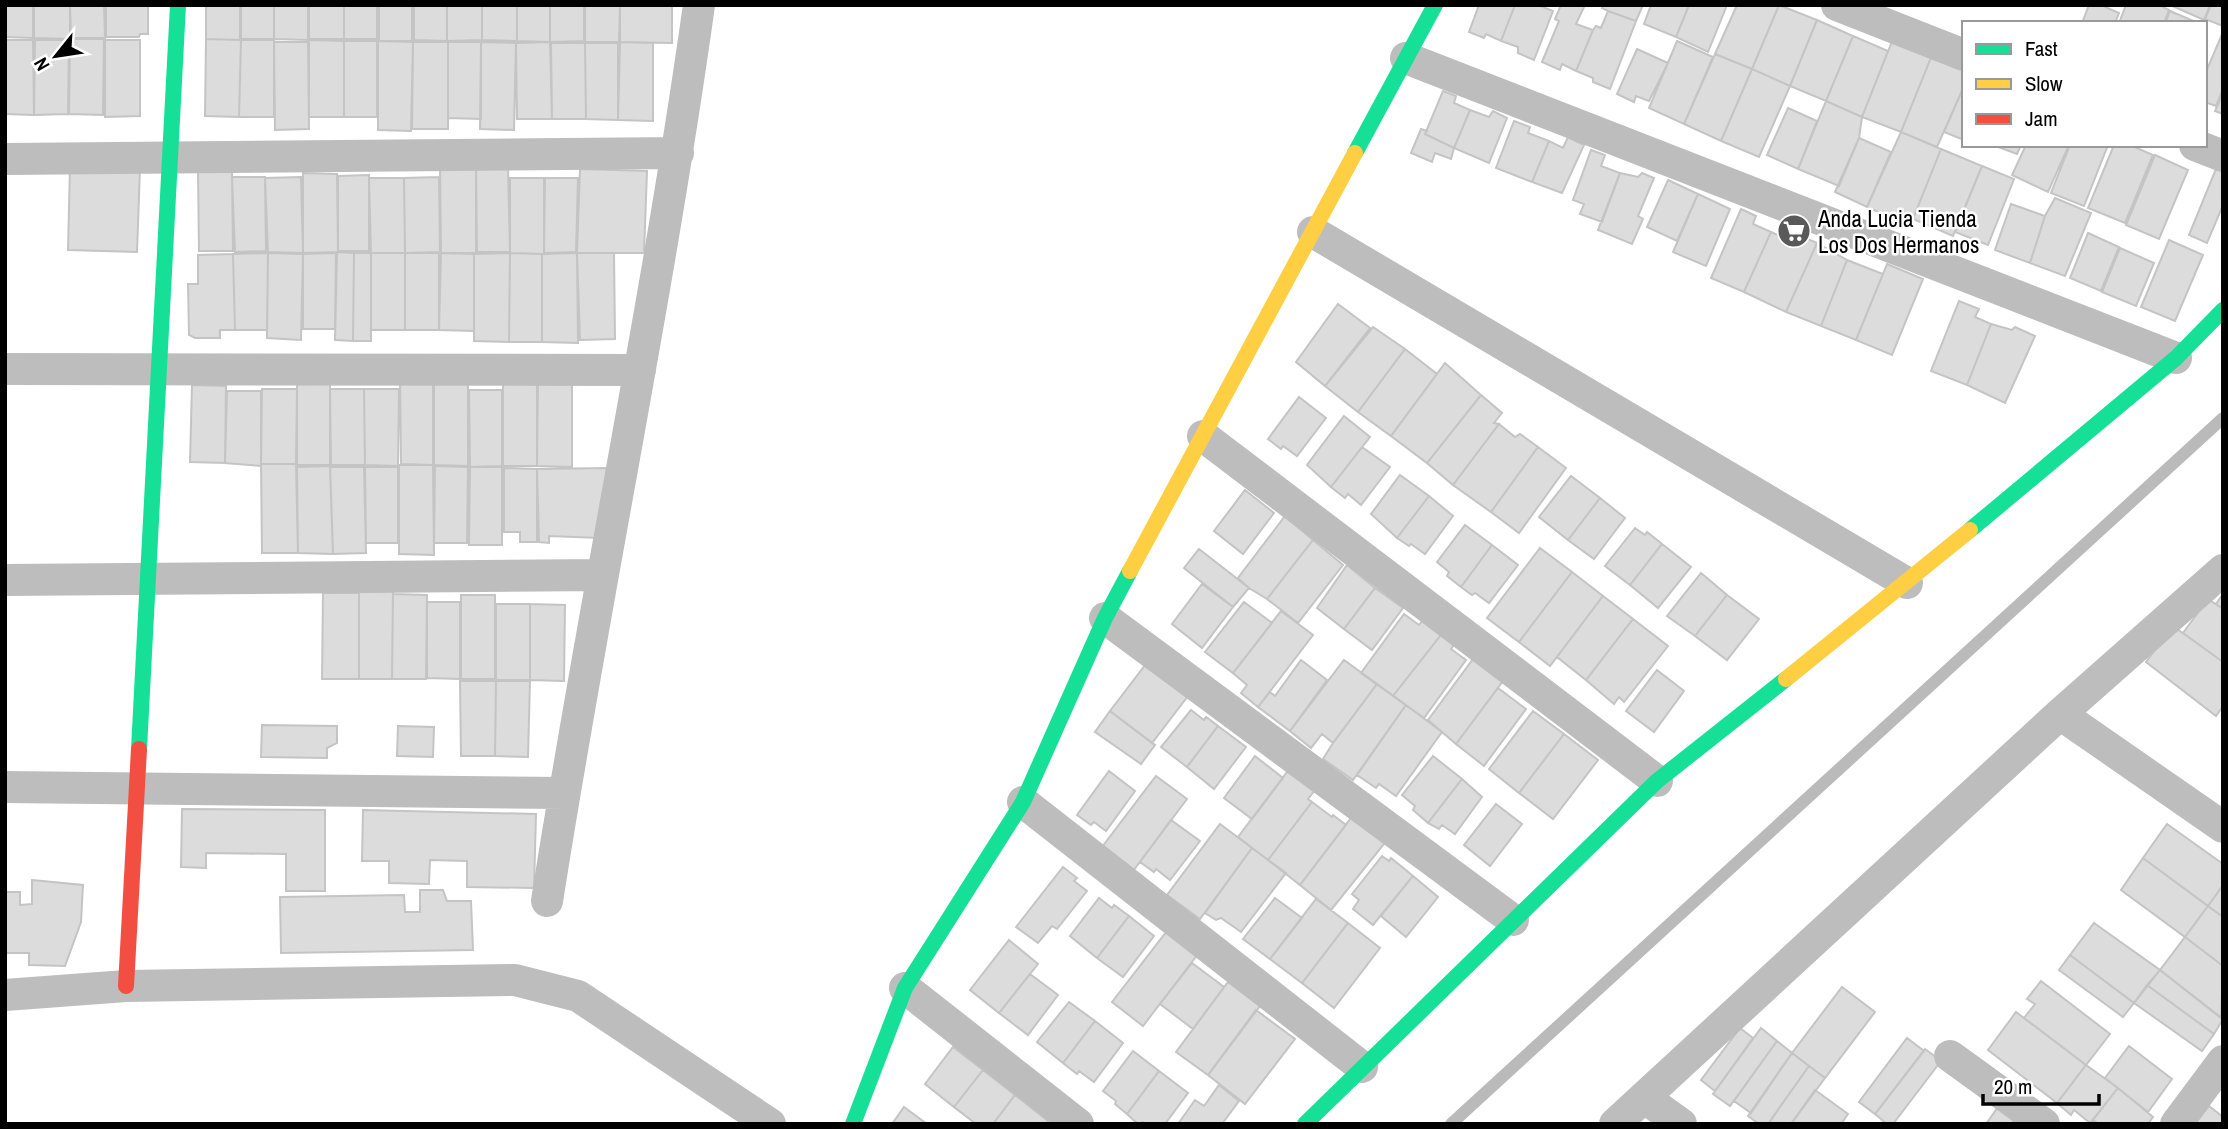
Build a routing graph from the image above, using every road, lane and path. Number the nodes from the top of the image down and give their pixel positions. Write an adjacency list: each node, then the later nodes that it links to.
1 (178, 5): 10 (street)
2 (699, 5): 8 (street)
3 (1435, 5): 6 (street)
4 (1837, 5): 5 (street)
5 (1962, 54)
6 (1406, 58): 12 (street); 14 (street)
7 (2200, 147): 9 (street)
8 (678, 153): 10 (street); 17 (street)
9 (2223, 156)
10 (170, 158): 11 (street); 16 (street)
11 (5, 159)
12 (1313, 232): 18 (street); 23 (street)
13 (2223, 310): 14 (street)
14 (2176, 358): 23 (street)
15 (5, 369): 16 (street)
16 (159, 370): 17 (street); 22 (street)
17 (640, 370): 20 (street)
18 (1203, 436): 24 (street); 26 (street)
19 (2223, 570): 25 (street)
20 (603, 575): 22 (street); 29 (street)
21 (5, 580): 22 (street)
22 (148, 580): 28 (street)
23 (1907, 583): 26 (street)
24 (1105, 618): 30 (street); 33 (street)
25 (2060, 714): 31 (street); 40 (street)
26 (1657, 781): 33 (street)
27 (5, 787): 28 (street)
28 (137, 788): 29 (street); 34 (street)
29 (564, 793): 32 (street)
30 (1023, 802): 35 (street); 39 (street)
31 (2223, 827)
32 (547, 901)
33 (1513, 920): 39 (street)
34 (127, 986): 36 (street); 41 (street)
35 (905, 988): 42 (street); 43 (street)
36 (5, 995)
37 (1950, 1056): 47 (street)
38 (2223, 1061): 48 (street)
39 (1362, 1067): 44 (street)
40 (1645, 1098): 45 (street); 46 (street)
41 (770, 1124)
42 (853, 1124)
43 (1078, 1124)
44 (1305, 1124)
45 (1615, 1124)
46 (1681, 1124)
47 (2044, 1124)
48 (2176, 1124)

